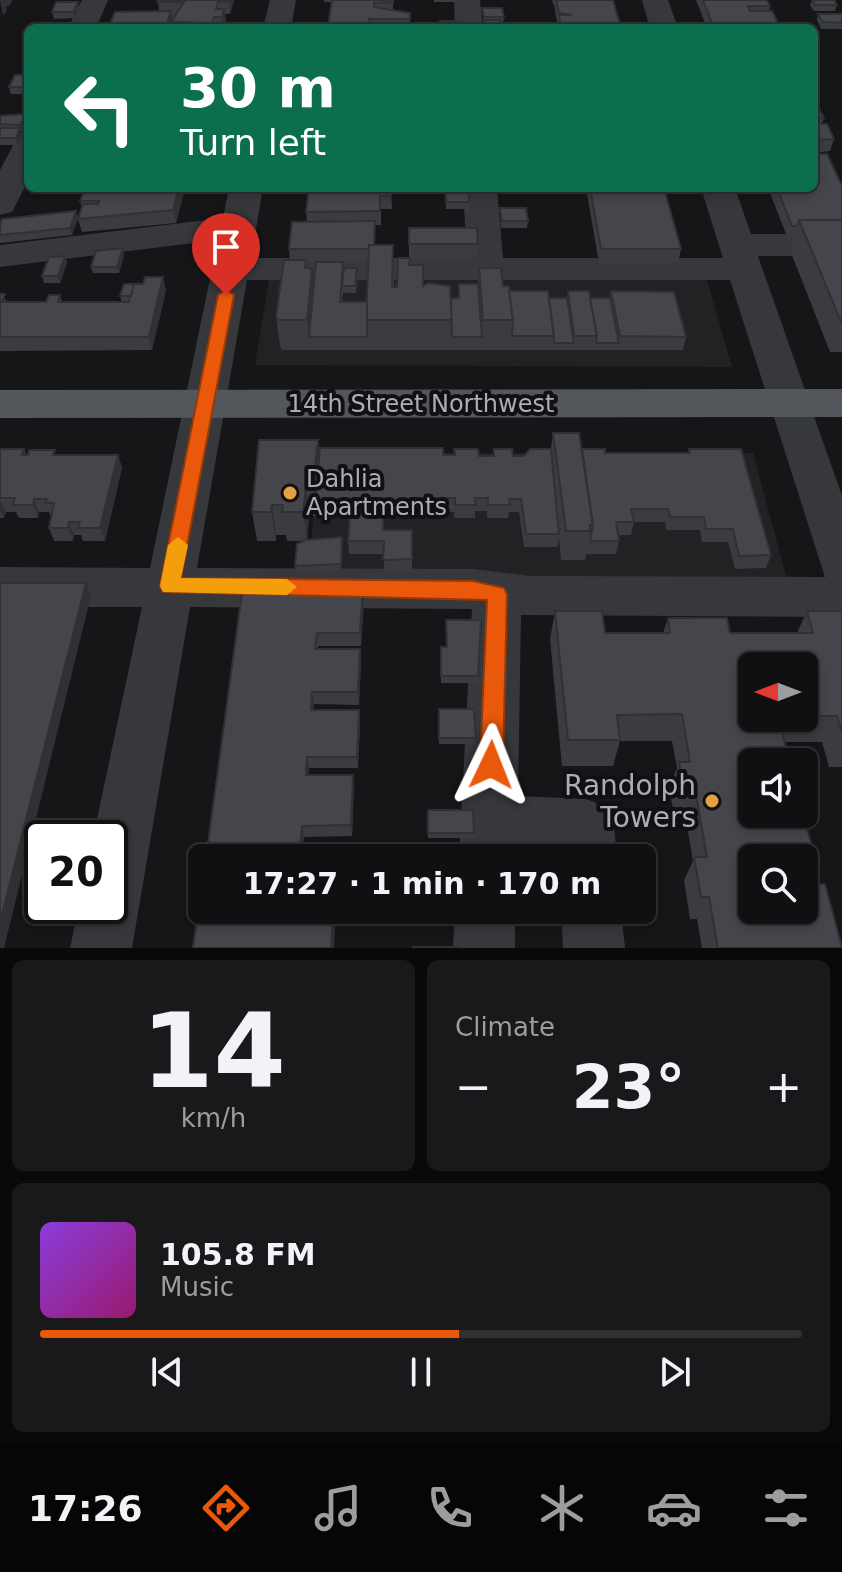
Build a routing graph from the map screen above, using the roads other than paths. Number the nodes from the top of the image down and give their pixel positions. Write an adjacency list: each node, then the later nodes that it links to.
1 (95, 0): 5 (street)
2 (283, 0): 6 (street)
3 (467, 0): 7 (street)
4 (655, 0): 8 (street)
5 (84, 24)
6 (278, 24)
7 (469, 24)
8 (663, 24)
9 (24, 154): 12 (street)
10 (480, 192): 17 (street)
11 (719, 192): 16 (street)
12 (0, 205)
13 (239, 228): 15 (street); 17 (street); 21 (street)
14 (842, 245): 16 (street)
15 (0, 256)
16 (740, 257): 17 (street); 18 (street)
17 (486, 269)
18 (787, 403): 19 (main road, 14th Street Northwest); 21 (main road, 14th Street Northwest); 22 (street)
19 (842, 403)
20 (0, 404): 21 (main road, 14th Street Northwest)
21 (205, 404): 23 (street)
22 (842, 564)
23 (170, 586): 24 (street); 25 (street); 27 (street)
24 (0, 587)
25 (497, 594): 26 (street); 28 (street)
26 (842, 597)
27 (126, 820)
28 (489, 840): 29 (street)
29 (587, 844)
30 (106, 924): 33 (street)
31 (485, 924): 34 (street)
32 (592, 924): 35 (street)
33 (101, 948)
34 (484, 948)
35 (594, 948)

